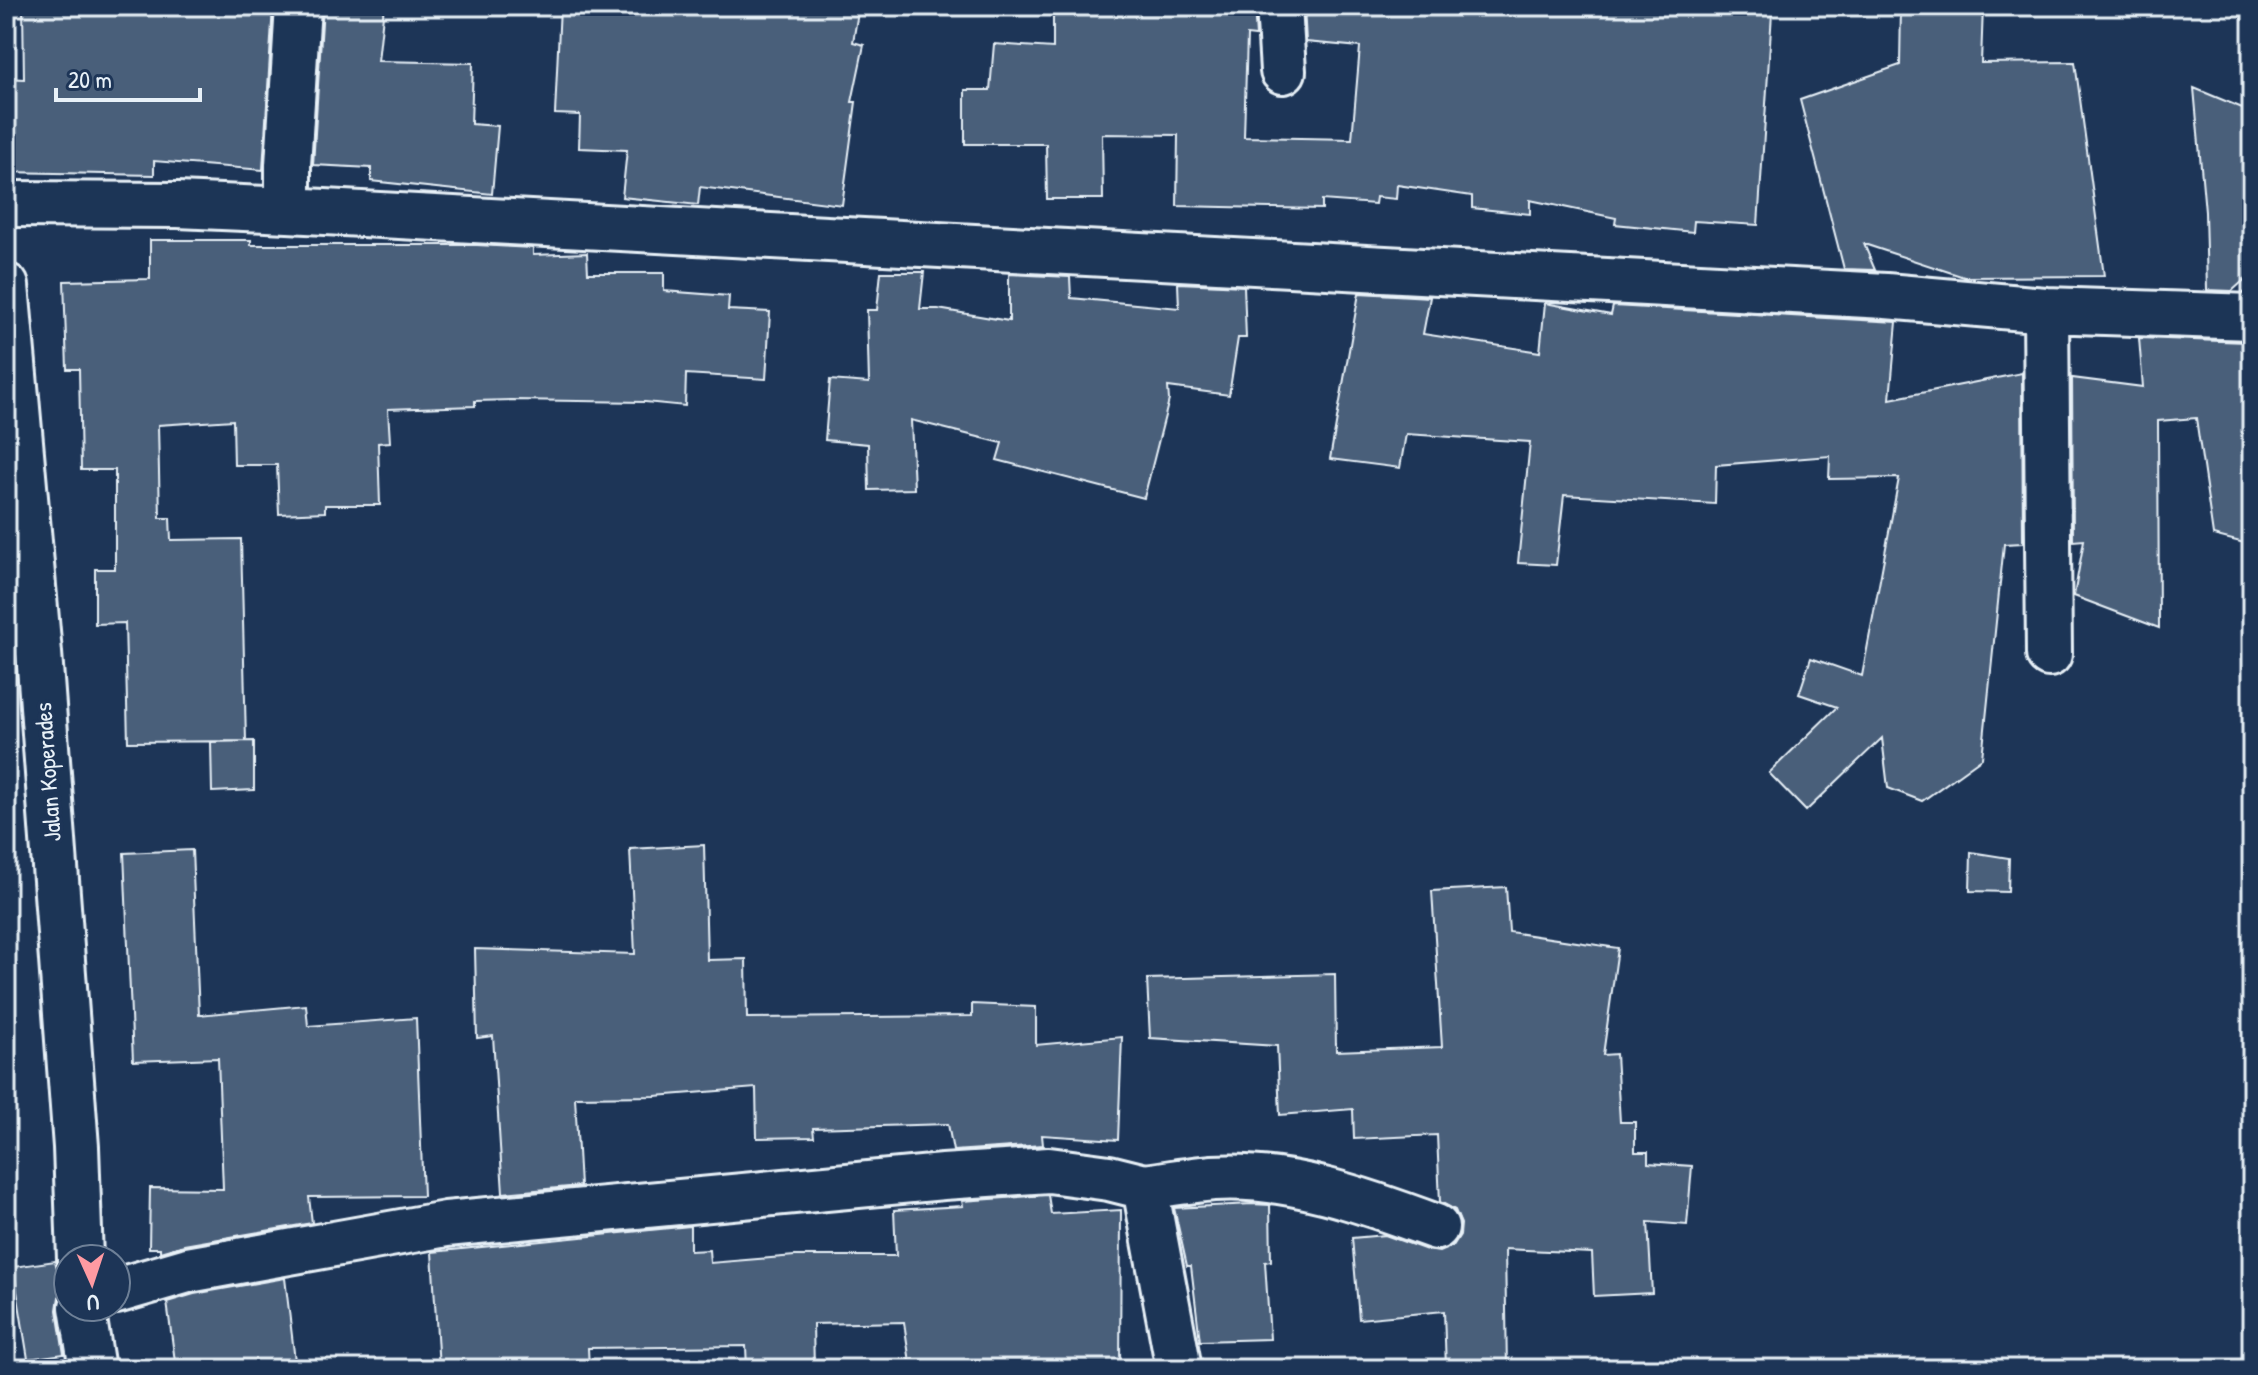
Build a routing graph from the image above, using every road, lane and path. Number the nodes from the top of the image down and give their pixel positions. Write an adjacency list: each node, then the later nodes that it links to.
1 (298, 6): 5 (street)
2 (1279, 6): 3 (street)
3 (1283, 71)
4 (6, 204): 5 (street)
5 (288, 210): 7 (street)
6 (6, 286): 12 (street, Jalan Koperades)
7 (2046, 310): 8 (street); 9 (street)
8 (2249, 325)
9 (2049, 654)
10 (1145, 1187): 11 (street); 13 (street); 16 (street)
11 (1436, 1227)
12 (79, 1243)
13 (132, 1286)
14 (85, 1323): 15 (street)
15 (92, 1369)
16 (1179, 1369)

